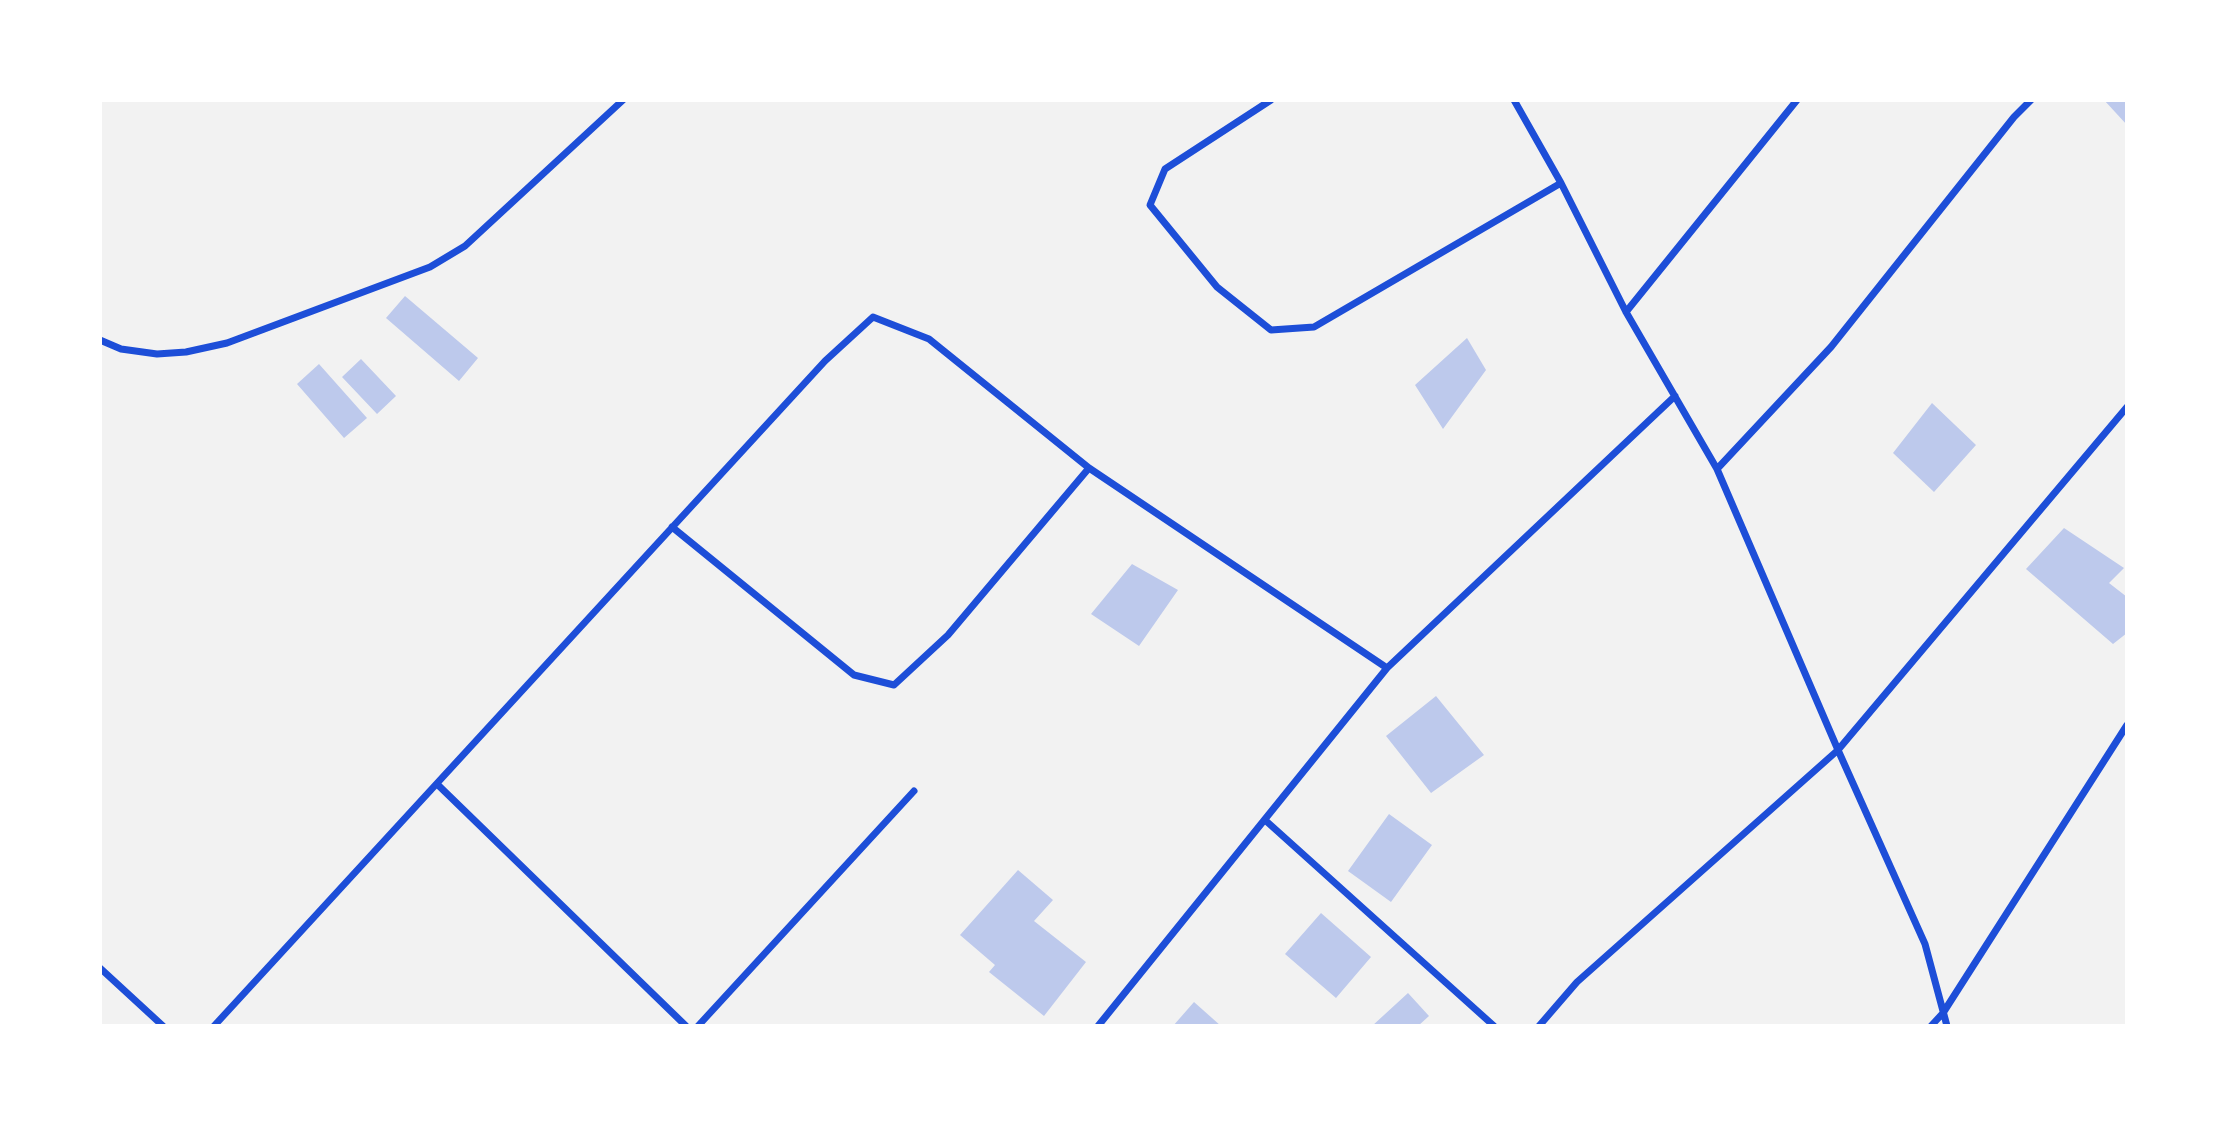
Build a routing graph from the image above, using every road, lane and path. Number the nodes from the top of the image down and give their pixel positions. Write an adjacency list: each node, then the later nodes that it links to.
1 (623, 100): 8 (street)
2 (1270, 100): 6 (street)
3 (1514, 100): 6 (street)
4 (1797, 100): 7 (street)
5 (2031, 100): 12 (street)
6 (1561, 183): 7 (street)
7 (1626, 312): 9 (street)
8 (100, 340)
9 (1675, 396): 12 (street); 14 (street)
10 (2127, 407): 16 (street)
11 (1089, 468): 13 (street); 13 (street); 14 (street)
12 (1717, 469): 16 (street)
13 (673, 527): 17 (street)
14 (1387, 668): 19 (street)
15 (2127, 725): 21 (street)
16 (1838, 750): 21 (street); 28 (street)
17 (437, 784): 23 (street); 24 (street)
18 (914, 791): 25 (street)
19 (1265, 820): 26 (street); 27 (street)
20 (100, 968): 22 (street)
21 (1942, 1013): 29 (street); 30 (street)
22 (163, 1026)
23 (214, 1026)
24 (686, 1026)
25 (698, 1026)
26 (1098, 1026)
27 (1494, 1026)
28 (1539, 1026)
29 (1931, 1026)
30 (1947, 1026)

